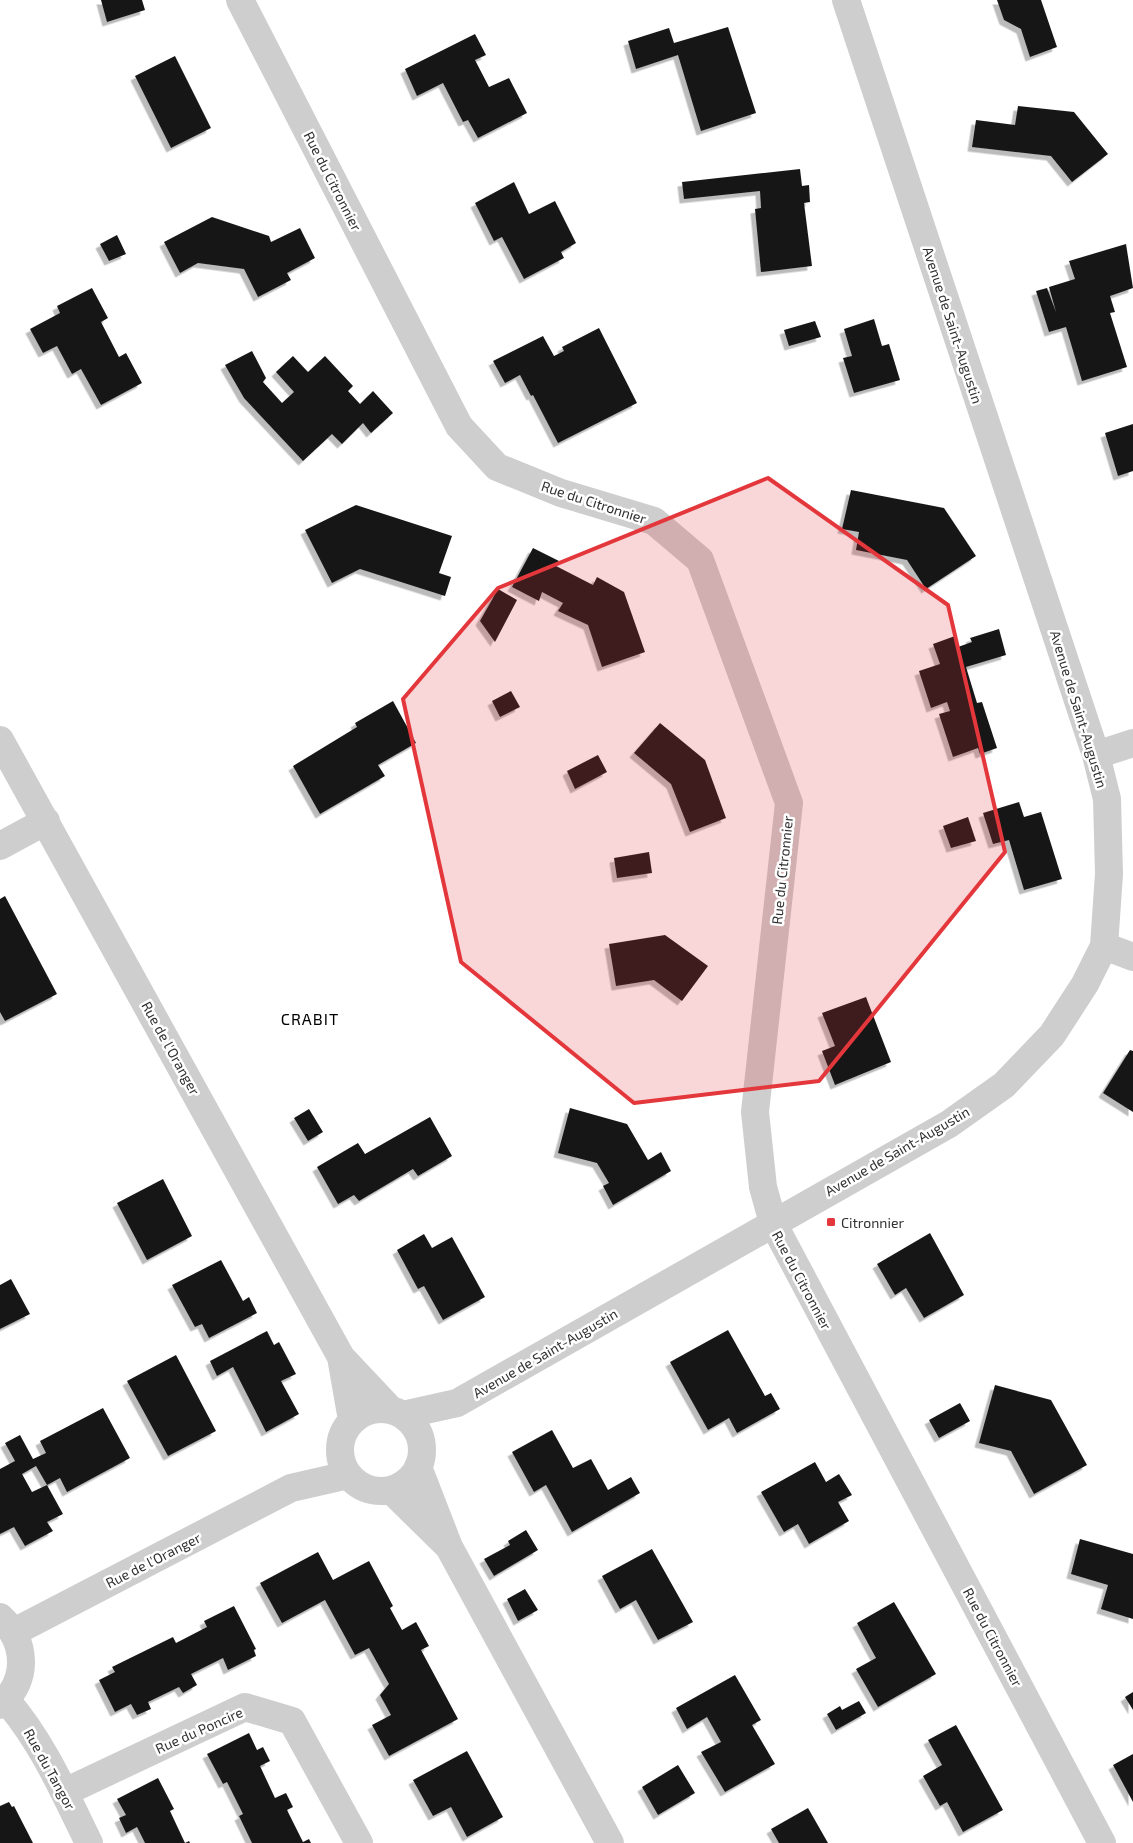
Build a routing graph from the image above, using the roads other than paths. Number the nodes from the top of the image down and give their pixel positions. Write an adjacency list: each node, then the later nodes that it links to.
1 (240, 0): 10 (street, Rue du Citronnier)
2 (846, 0): 5 (street, Avenue de Saint-Augustin)
3 (0, 740): 6 (street, Rue de l'Oranger)
4 (1133, 743): 5 (street)
5 (1096, 756): 8 (street, Avenue de Saint-Augustin)
6 (46, 821): 7 (street); 11 (street, Rue de l'Oranger)
7 (0, 846)
8 (1104, 946): 9 (street); 10 (street, Avenue de Saint-Augustin)
9 (1133, 957)
10 (772, 1223): 12 (street, Avenue de Saint-Augustin); 27 (street, Rue du Citronnier)
11 (341, 1357): 13 (street, Rue de l'Oranger); 14 (street, Rue de l'Oranger)
12 (457, 1403): 13 (street, Avenue de Saint-Augustin); 16 (street, Avenue de Saint-Augustin)
13 (396, 1412): 14 (street); 16 (street)
14 (352, 1420): 15 (street)
15 (340, 1446): 17 (street); 18 (street, Rue de l'Oranger)
16 (420, 1458): 19 (street); 20 (street)
17 (348, 1475): 18 (street, Rue de l'Oranger); 19 (street)
18 (292, 1488): 21 (street, Rue de l'Oranger)
19 (391, 1490): 20 (street)
20 (449, 1547): 26 (street)
21 (7, 1624): 22 (street)
22 (3, 1703): 23 (street, Rue du Tangor)
23 (64, 1792): 24 (street, Rue du Tangor); 25 (street, Rue du Poncire)
24 (89, 1843)
25 (359, 1843)
26 (610, 1843)
27 (1102, 1843)

